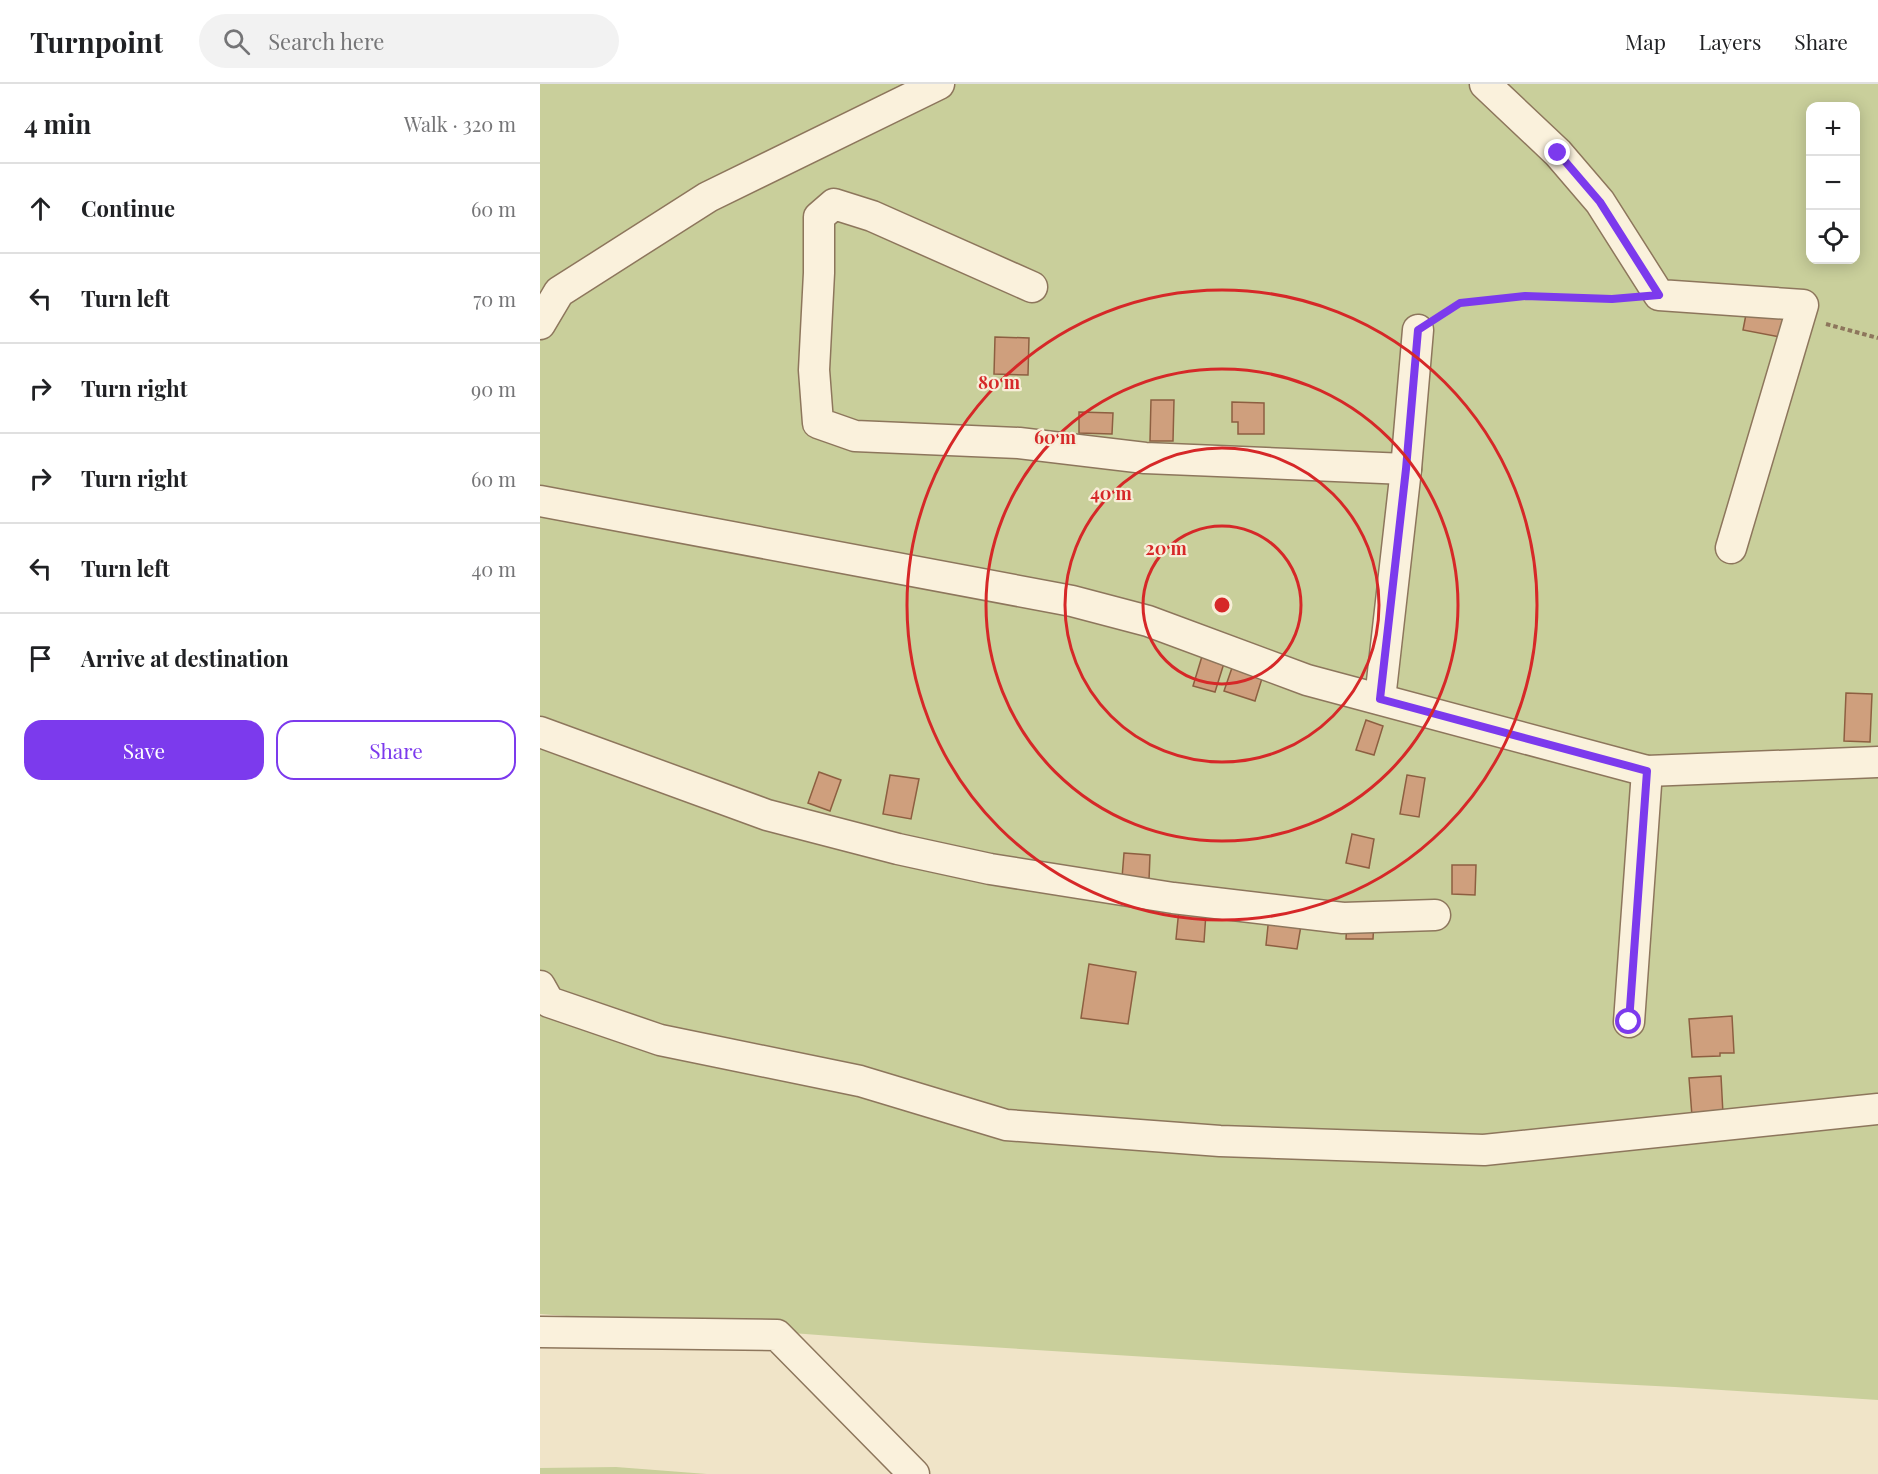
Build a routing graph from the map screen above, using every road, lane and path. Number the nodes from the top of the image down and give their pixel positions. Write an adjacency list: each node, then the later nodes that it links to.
1 (939, 84): 6 (lane)
2 (1485, 84): 4 (lane)
3 (1032, 287): 9 (lane)
4 (1659, 295): 5 (lane); 7 (path)
5 (1800, 317): 8 (path); 11 (lane)
6 (540, 324)
7 (1418, 330): 9 (lane)
8 (1878, 338)
9 (1406, 469): 12 (lane)
10 (540, 501): 12 (lane)
11 (1731, 548)
12 (1380, 699): 15 (lane)
13 (540, 732): 16 (lane)
14 (1878, 762): 15 (lane)
15 (1647, 771): 18 (lane)
16 (1435, 915)
17 (540, 986): 19 (lane)
18 (1629, 1022)
19 (1878, 1109)
20 (540, 1332): 21 (lane)
21 (914, 1474)

